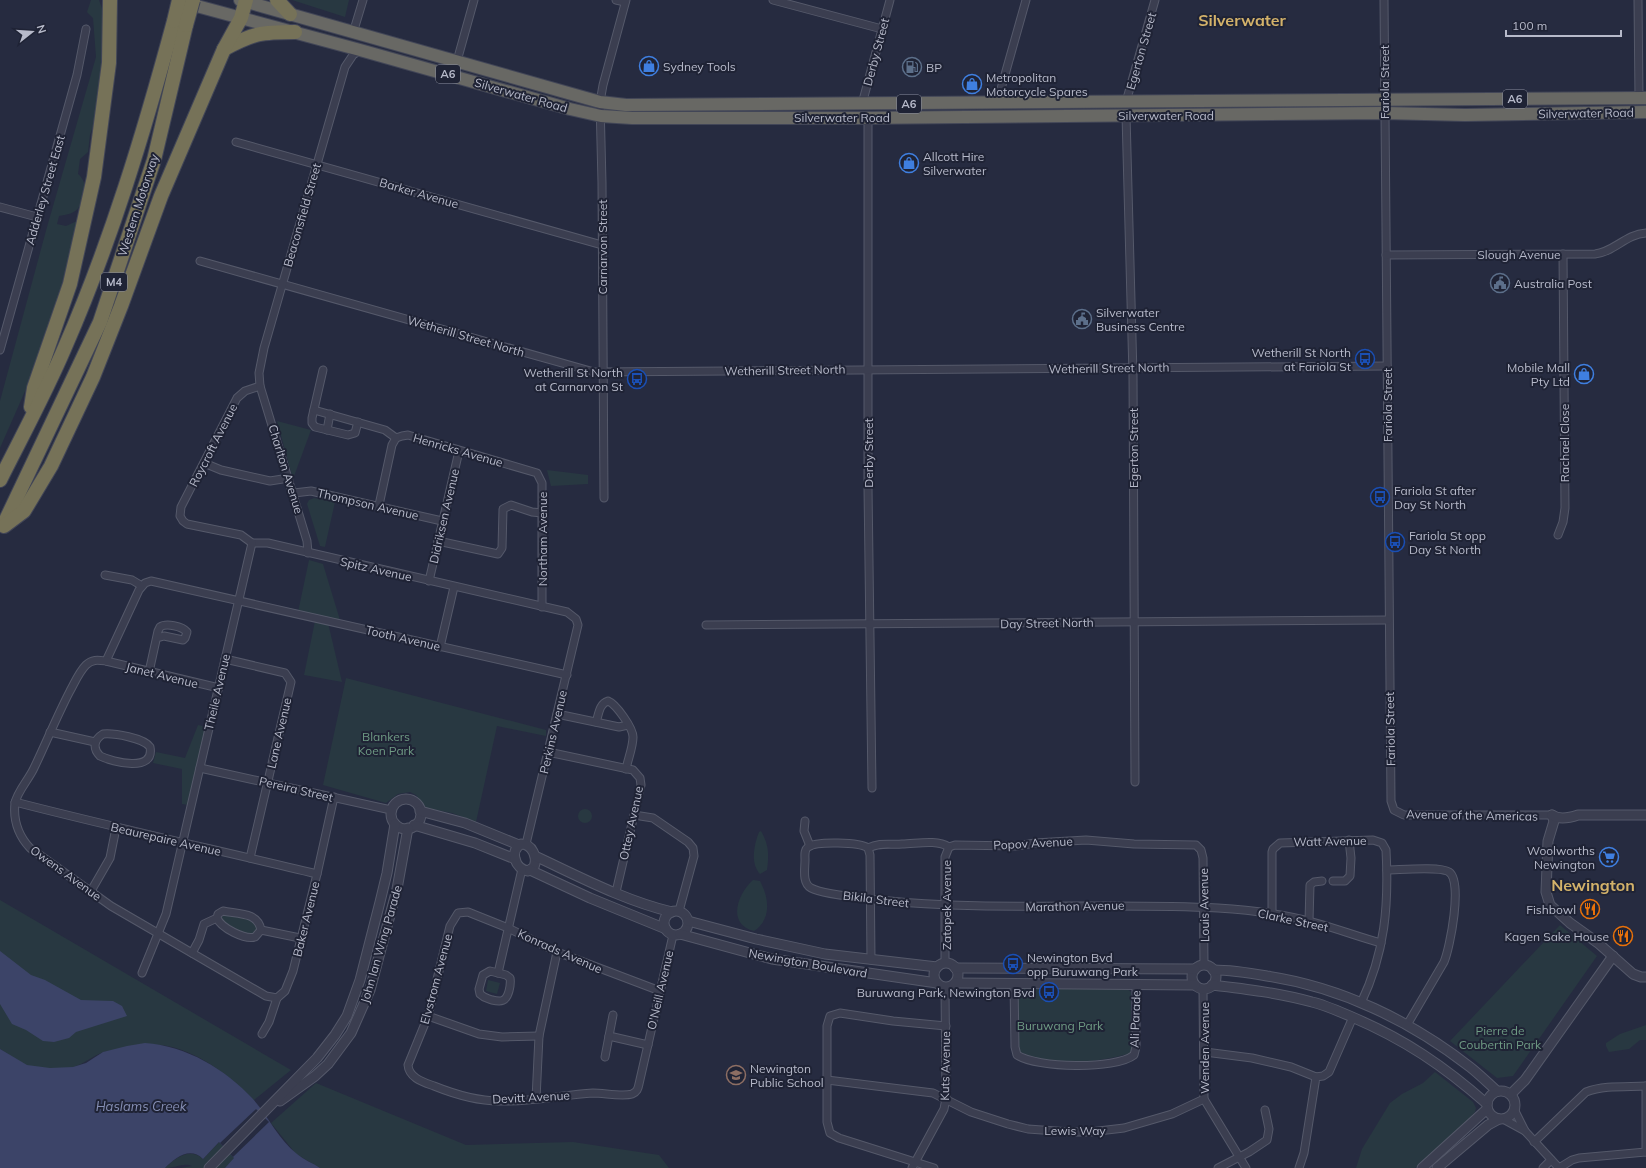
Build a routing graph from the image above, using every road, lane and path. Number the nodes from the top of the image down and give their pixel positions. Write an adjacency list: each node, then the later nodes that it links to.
1 (103, 0): 39 (highway)
2 (110, 0): 39 (highway)
3 (174, 0): 19 (highway, Silverwater Road / A6)
4 (179, 0): 20 (highway, Western Motorway / M4, bridge)
5 (193, 0): 20 (highway, Western Motorway / M4, bridge)
6 (244, 0): 18 (highway, Silverwater Road / A6); 19 (highway)
7 (277, 0): 18 (highway)
8 (362, 0): 24 (street)
9 (474, 0): 27 (street)
10 (616, 0): 17 (street)
11 (772, 0): 22 (street)
12 (890, 0): 22 (street, Derby Street)
13 (1026, 0): 32 (street)
14 (1155, 0): 31 (street, Egerton Street)
15 (1384, 0): 29 (street, Fariola Street)
16 (1638, 0): 28 (street)
17 (626, 1): 30 (street, Carnarvon Street)
18 (290, 14): 24 (highway, Silverwater Road / A6)
19 (241, 18): 23 (highway, Silverwater Road / A6); 25 (highway)
20 (180, 23): 61 (highway, Western Motorway / M4); 75 (highway, Western Motorway / M4)
21 (86, 29): 43 (street, Adderley Street East)
22 (882, 30): 33 (street, Derby Street)
23 (295, 32): 25 (highway); 26 (highway, Silverwater Road / A6)
24 (353, 33): 27 (highway, Silverwater Road / A6)
25 (224, 49): 75 (highway)
26 (360, 50): 37 (highway, Silverwater Road / A6); 41 (street, Beaconsfield Street)
27 (457, 61): 30 (highway, Silverwater Road / A6)
28 (1643, 98): 29 (highway, Silverwater Road / A6)
29 (1384, 100): 31 (highway, Silverwater Road / A6); 35 (street, Fariola Street)
30 (600, 102): 33 (highway, Silverwater Road / A6); 37 (street, Carnarvon Street)
31 (1126, 102): 32 (highway, Silverwater Road / A6)
32 (997, 103): 33 (highway, Silverwater Road / A6)
33 (862, 104)
34 (1646, 112): 35 (highway, Silverwater Road / A6)
35 (1384, 113): 36 (highway, Silverwater Road / A6); 46 (street, Fariola Street)
36 (1126, 115): 38 (highway, Silverwater Road / A6); 53 (street, Egerton Street)
37 (601, 116): 38 (highway, Silverwater Road / A6); 45 (street, Carnarvon Street)
38 (868, 118): 55 (street, Derby Street)
39 (100, 136): 61 (highway)
40 (236, 142): 41 (street, Barker Avenue)
41 (316, 165): 45 (street, Barker Avenue); 49 (street, Beaconsfield Street)
42 (0, 207): 43 (street)
43 (37, 216): 50 (street, Adderley Street East)
44 (1646, 234): 47 (street, Slough Avenue)
45 (602, 245): 56 (street, Carnarvon Street)
46 (1386, 254): 47 (street, Slough Avenue); 52 (street, Fariola Street)
47 (1564, 254): 76 (street, Rachael Close)
48 (200, 261): 49 (street, Wetherill Street North)
49 (283, 285): 56 (street, Wetherill Street North); 57 (street, Beaconsfield Street)
50 (2, 333): 51 (street, Adderley Street East)
51 (0, 350)
52 (1387, 366): 53 (street, Wetherill Street North); 87 (street, Fariola Street)
53 (1132, 368): 55 (street, Wetherill Street North); 88 (street, Egerton Street)
54 (323, 370): 58 (street)
55 (868, 370): 56 (street, Wetherill Street North); 89 (street, Derby Street)
56 (603, 372): 70 (street, Carnarvon Street)
57 (260, 386): 65 (street, Roycroft Avenue); 67 (street, Charlton Avenue)
58 (314, 410): 59 (street, Henricks Avenue); 62 (street)
59 (330, 414): 60 (street, Henricks Avenue); 62 (street)
60 (358, 422): 62 (street); 63 (street, Henricks Avenue)
61 (28, 425): 68 (highway, Western Motorway / M4)
62 (327, 430)
63 (396, 438): 64 (street, Henricks Avenue); 71 (street)
64 (459, 451): 66 (street, Henricks Avenue); 74 (street, Didriksen Avenue)
65 (204, 463): 67 (street); 73 (street, Roycroft Avenue)
66 (537, 473): 72 (street, Northam Avenue)
67 (289, 478): 69 (street, Charlton Avenue)
68 (0, 480)
69 (294, 493): 71 (street, Thompson Avenue); 79 (street, Charlton Avenue)
70 (604, 498)
71 (379, 505): 74 (street, Thompson Avenue)
72 (542, 512): 77 (street); 85 (street, Northam Avenue)
73 (180, 516): 78 (street, Spitz Avenue)
74 (442, 521): 77 (street, Didriksen Avenue)
75 (2, 530)
76 (1558, 535)
77 (438, 541): 81 (street, Didriksen Avenue)
78 (252, 543): 79 (street, Spitz Avenue); 84 (street, Theile Avenue)
79 (308, 553): 81 (street, Spitz Avenue)
80 (105, 575): 82 (street)
81 (429, 581): 83 (street, Spitz Avenue)
82 (142, 586): 84 (street, Tooth Avenue); 94 (street)
83 (454, 587): 85 (street, Spitz Avenue); 92 (street)
84 (239, 600): 92 (street, Tooth Avenue); 93 (street, Theile Avenue)
85 (542, 607): 86 (street, Spitz Avenue)
86 (576, 618): 96 (street, Perkins Avenue)
87 (1388, 620): 88 (street, Day Street North); 112 (street, Fariola Street)
88 (1134, 622): 89 (street, Day Street North); 107 (street, Egerton Street)
89 (870, 624): 90 (street, Day Street North); 108 (street, Derby Street)
90 (706, 625)
91 (157, 638): 95 (street)
92 (440, 647): 96 (street, Tooth Avenue)
93 (225, 659): 97 (street, Theile Avenue); 106 (street, Lane Avenue)
94 (106, 661): 95 (street, Janet Avenue); 101 (street, Owens Avenue)
95 (149, 672): 97 (street, Janet Avenue)
96 (567, 675): 98 (street, Perkins Avenue)
97 (219, 688): 104 (street, Theile Avenue)
98 (557, 714): 99 (street); 103 (street, Perkins Avenue)
99 (596, 722): 100 (street); 100 (street)
100 (628, 725): 105 (street)
101 (50, 732): 102 (street); 110 (street, Owens Avenue)
102 (96, 742): 102 (street)
103 (548, 752): 105 (street, Ottey Avenue); 126 (street, Perkins Avenue)
104 (200, 768): 106 (street, Pereira Street); 125 (street, Theile Avenue)
105 (626, 769): 115 (street, Ottey Avenue)
106 (268, 782): 109 (street, Pereira Street); 132 (street, Lane Avenue)
107 (1135, 782)
108 (872, 788)
109 (334, 797): 111 (street, Pereira Street); 136 (street, Baker Avenue)
110 (16, 802): 123 (street, Beaurepaire Avenue); 139 (street, Owens Avenue)
111 (391, 810): 113 (street); 120 (street)
112 (1394, 810): 116 (street, Avenue of the Americas)
113 (420, 811): 122 (street); 126 (street)
114 (1646, 814): 117 (street, Avenue of the Americas)
115 (634, 815): 140 (street, Ottey Avenue); 145 (street)
116 (1552, 815): 117 (street, Avenue of the Americas); 118 (street, Avenue of the Americas); 121 (street)
117 (1578, 815): 118 (street, Avenue of the Americas)
118 (1563, 818): 121 (street)
119 (806, 821): 127 (street)
120 (395, 824): 122 (street); 202 (street, John Ian Wing Parade)
121 (1553, 825): 158 (street)
122 (411, 827): 133 (street); 202 (street, John Ian Wing Parade)
123 (116, 828): 125 (street, Beaurepaire Avenue); 139 (street)
124 (1349, 840): 135 (street, Watt Avenue); 138 (street); 146 (street, Watt Avenue)
125 (184, 842): 132 (street, Beaurepaire Avenue); 153 (street, Theile Avenue)
126 (523, 845): 131 (street); 133 (street)
127 (810, 846): 128 (street); 141 (street, Bikila Street)
128 (868, 847): 129 (street, Popov Avenue); 141 (street)
129 (949, 847): 130 (street, Popov Avenue); 142 (street, Zatopek Avenue)
130 (1199, 847): 143 (street, Louis Avenue)
131 (535, 856): 134 (street); 140 (street)
132 (250, 858): 136 (street, Beaurepaire Avenue)
133 (515, 860): 134 (street)
134 (526, 870): 150 (street); 152 (street, Newington Boulevard)
135 (1387, 870): 155 (street); 181 (street)
136 (317, 874): 154 (street, Baker Avenue)
137 (1322, 881): 149 (street)
138 (1333, 881)
139 (90, 891): 153 (street, Owens Avenue)
140 (616, 892): 145 (street)
141 (870, 899): 142 (street, Bikila Street); 159 (street)
142 (946, 906): 143 (street, Marathon Avenue); 161 (street, Zatopek Avenue)
143 (1204, 908): 146 (street, Clarke Street); 160 (street, Louis Avenue)
144 (461, 912): 150 (street, Konrads Avenue); 179 (street, Elvstrom Avenue)
145 (676, 912): 148 (street); 152 (street)
146 (1272, 914): 149 (street, Clarke Street)
147 (217, 918): 151 (street); 151 (street); 157 (street)
148 (688, 921): 152 (street); 159 (street, Newington Boulevard)
149 (1309, 921): 155 (street, Clarke Street)
150 (508, 928): 156 (street, Konrads Avenue); 166 (street)
151 (261, 930): 154 (street)
152 (673, 933): 171 (street, Newington Boulevard); 175 (street, O'Neill Avenue)
153 (158, 934): 157 (street, Owens Avenue); 165 (street, Theile Avenue)
154 (300, 938): 176 (street, Baker Avenue)
155 (1381, 944): 177 (street)
156 (557, 952): 175 (street, Konrads Avenue); 184 (street)
157 (192, 953): 176 (street, Owens Avenue)
158 (1613, 956): 167 (street); 195 (street)
159 (871, 960): 161 (street, Newington Boulevard)
160 (1204, 964): 163 (street); 164 (street)
161 (941, 965): 162 (street); 171 (street)
162 (955, 968): 163 (street); 168 (street)
163 (1195, 969): 172 (street)
164 (1213, 970): 173 (street); 177 (street)
165 (142, 973)
166 (498, 973): 166 (street)
167 (1646, 977)
168 (955, 982): 169 (street); 171 (street)
169 (1014, 983): 170 (street); 170 (street, Ali Parade)
170 (1136, 984): 172 (street)
171 (941, 985): 182 (street, Kuts Avenue)
172 (1194, 985): 174 (street)
173 (1212, 985): 174 (street); 180 (street)
174 (1203, 989): 187 (street, Wenden Avenue)
175 (660, 991): 186 (street, O'Neill Avenue)
176 (277, 998): 183 (street, Baker Avenue)
177 (1361, 1003): 181 (street)
178 (613, 1015): 185 (street)
179 (428, 1016): 184 (street); 189 (street, Elvstrom Avenue)
180 (1354, 1017): 190 (street); 199 (street)
181 (1407, 1025): 193 (street)
182 (946, 1026): 191 (street); 196 (street, Kuts Avenue)
183 (262, 1034)
184 (538, 1036): 198 (street)
185 (609, 1036): 186 (street, O'Neill Avenue); 188 (street)
186 (648, 1045): 194 (street, O'Neill Avenue)
187 (1204, 1052): 190 (street); 197 (street, Wenden Avenue)
188 (605, 1057)
189 (409, 1072): 198 (street, Devitt Avenue)
190 (1316, 1077): 214 (street)
191 (827, 1080): 196 (street, Lewis Way); 209 (street)
192 (1646, 1086): 205 (street); 206 (street)
193 (1497, 1091): 195 (street); 199 (street)
194 (634, 1092): 198 (street, Devitt Avenue)
195 (1510, 1094): 200 (street)
196 (946, 1098): 197 (street, Lewis Way); 209 (street, Kuts Avenue)
197 (1204, 1099): 207 (street, Wenden Avenue)
198 (536, 1100)
199 (1487, 1106): 203 (street); 215 (street)
200 (1514, 1109): 203 (street); 204 (street)
201 (1265, 1110): 207 (street)
202 (262, 1114): 210 (street, John Ian Wing Parade)
203 (1501, 1119): 204 (street); 216 (street)
204 (1525, 1131): 205 (street)
205 (1534, 1142): 208 (street)
206 (1646, 1152): 218 (street)
207 (1238, 1157): 212 (street); 213 (street, Wenden Avenue)
208 (1551, 1160): 217 (street); 218 (street)
209 (914, 1165): 211 (street)
210 (209, 1168)
211 (934, 1168)
212 (1218, 1168)
213 (1246, 1168)
214 (1299, 1168)
215 (1422, 1168)
216 (1437, 1168)
217 (1543, 1168)
218 (1559, 1168)

